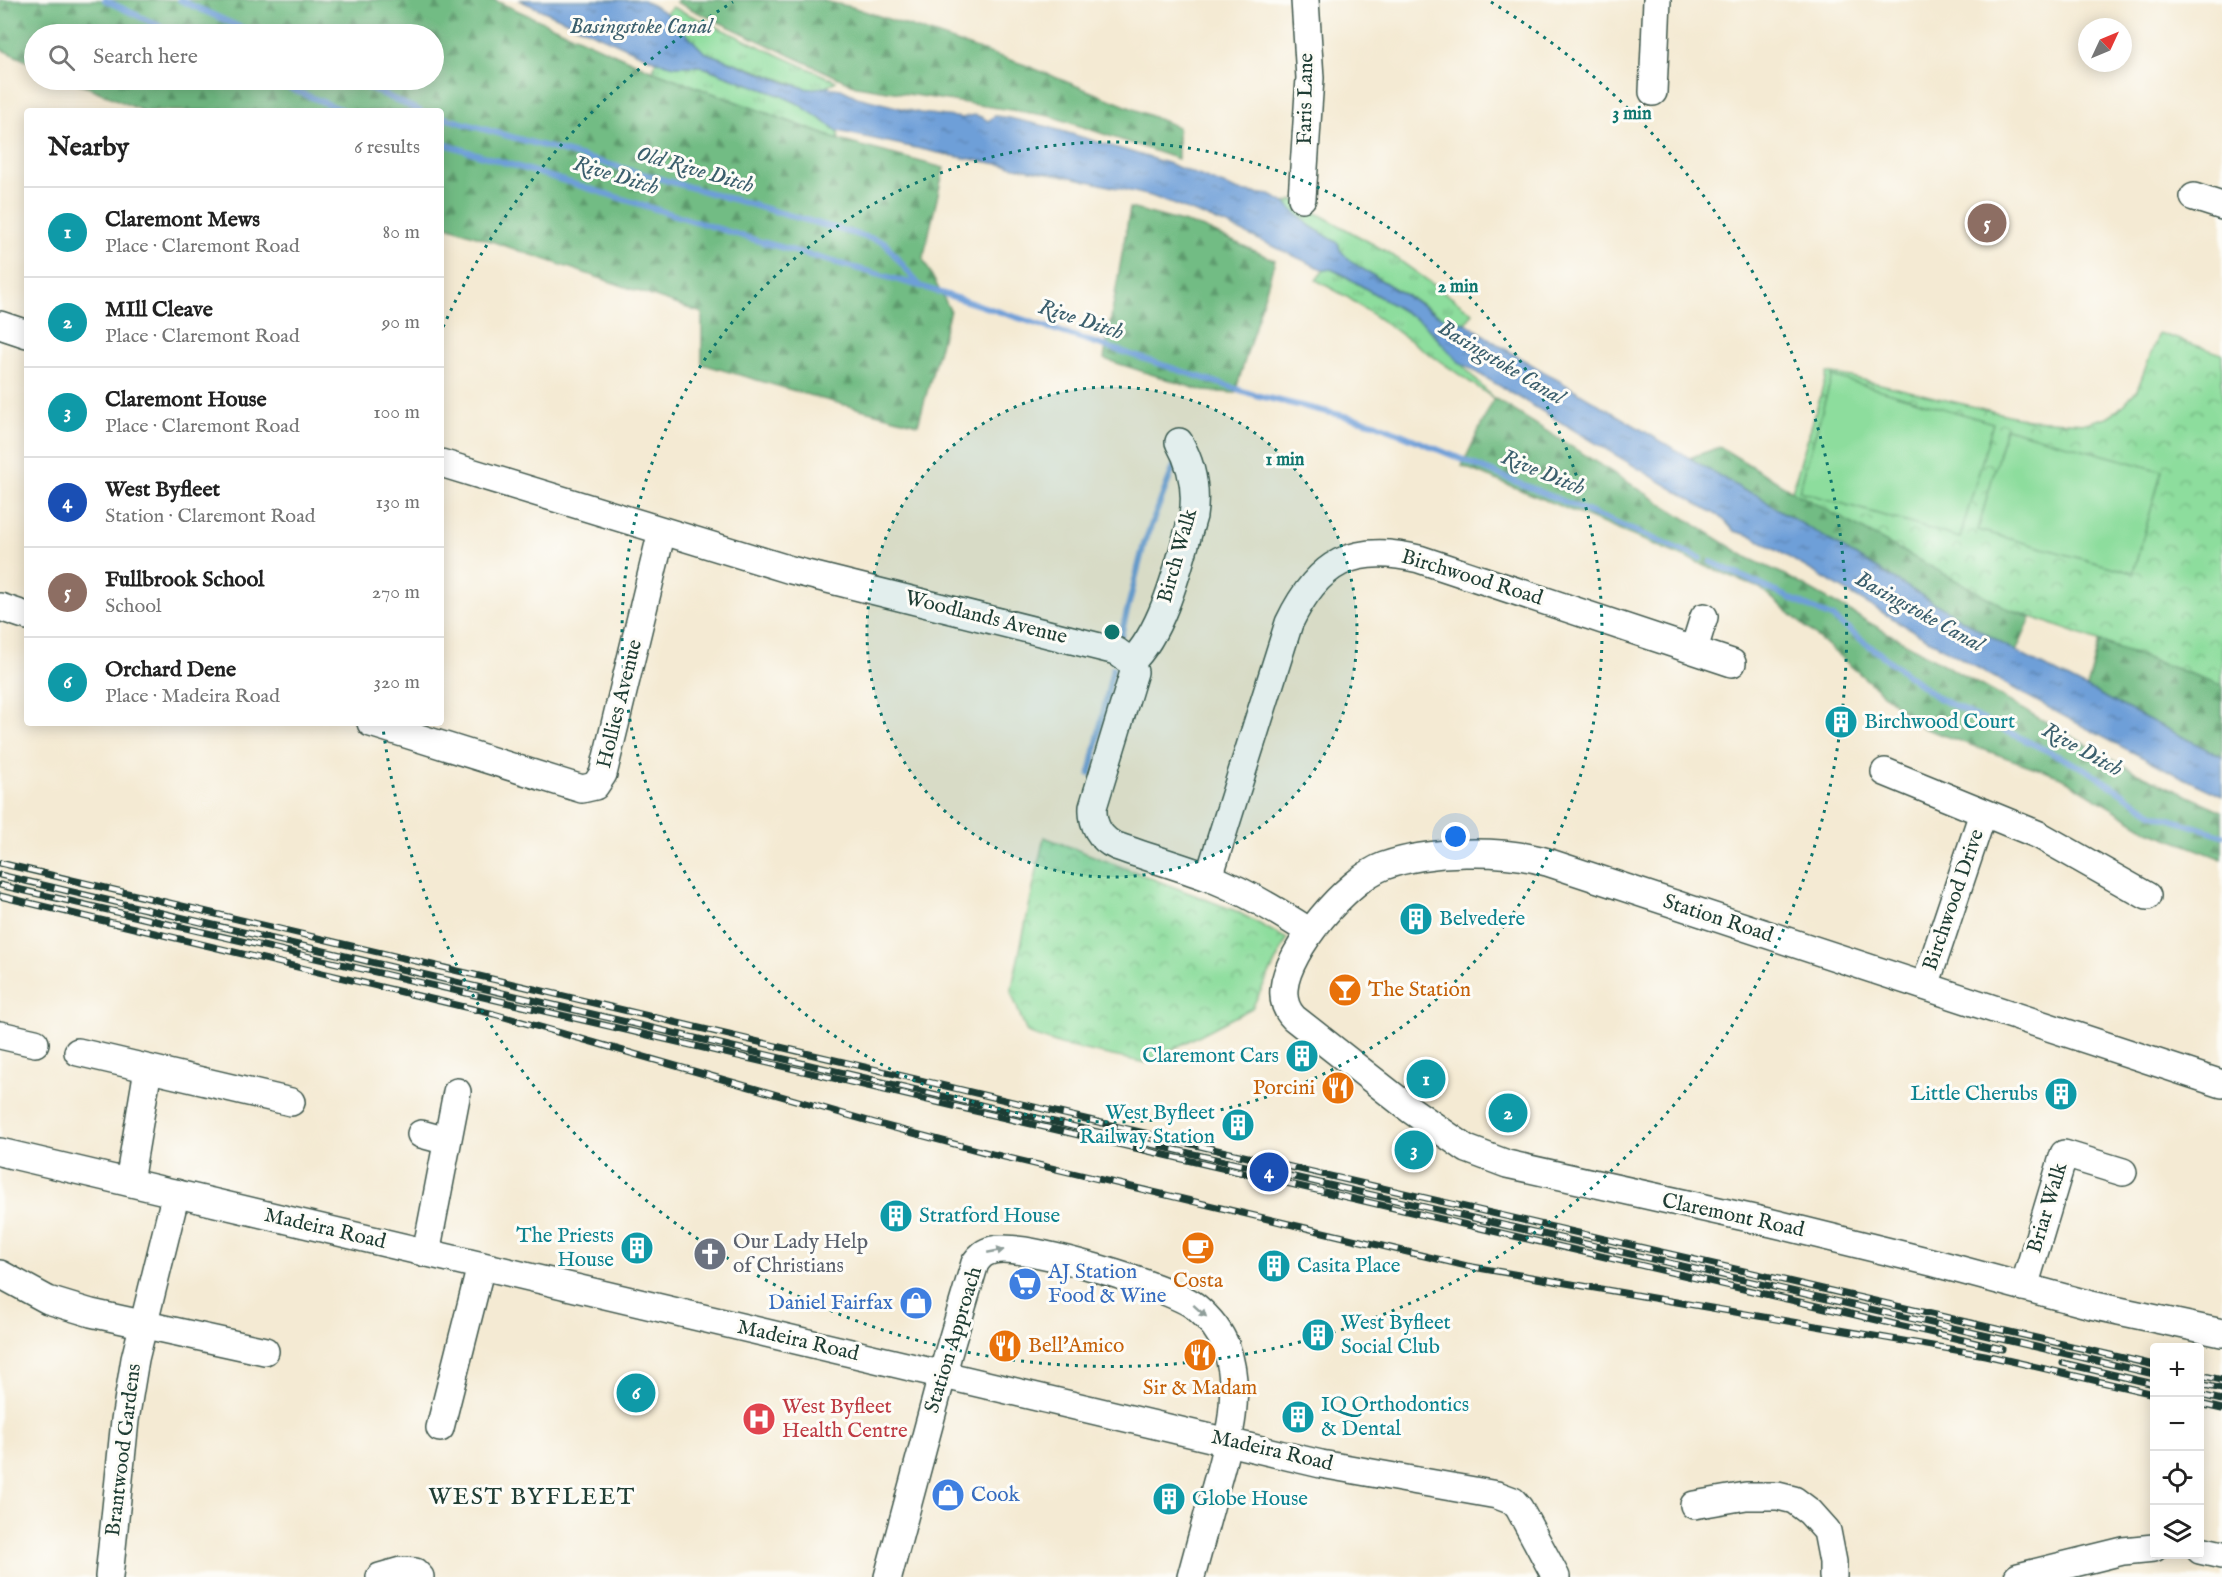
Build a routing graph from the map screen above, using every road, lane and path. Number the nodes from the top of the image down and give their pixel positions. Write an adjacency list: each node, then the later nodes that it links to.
1 (1305, 0): 5 (street, Faris Lane)
2 (1657, 0): 3 (street)
3 (1651, 92)
4 (2194, 197): 6 (street)
5 (1302, 198)
6 (2222, 206)
7 (0, 325): 8 (street)
8 (24, 333)
9 (1179, 442): 16 (street, Birch Walk)
10 (444, 464): 11 (street, Woodlands Avenue)
11 (662, 531): 16 (street, Woodlands Avenue); 18 (street, Hollies Avenue)
12 (0, 607): 13 (street)
13 (24, 615)
14 (1704, 617): 15 (street)
15 (1694, 649): 17 (street, Birchwood Road); 21 (street, Birchwood Road)
16 (1131, 662): 21 (street)
17 (1732, 663)
18 (381, 726)
19 (1885, 772): 20 (street, Birchwood Drive)
20 (1983, 813): 22 (street, Birchwood Drive); 24 (street, Birchwood Drive)
21 (1209, 877): 23 (street)
22 (2147, 896)
23 (1310, 932): 24 (street, Station Road); 25 (street, Station Road)
24 (1925, 986): 30 (street, Station Road)
25 (1287, 1010): 42 (street, Claremont Road)
26 (0, 1035): 27 (street)
27 (35, 1043)
28 (78, 1052): 29 (street)
29 (148, 1069): 32 (street); 37 (street)
30 (2222, 1084)
31 (457, 1092): 34 (street)
32 (291, 1102)
33 (421, 1134): 34 (street)
34 (447, 1141): 39 (street)
35 (0, 1152): 37 (street, Madeira Road)
36 (2122, 1172): 42 (street, Briar Walk)
37 (129, 1182): 38 (street, Madeira Road)
38 (176, 1193): 39 (street, Madeira Road); 43 (street, Brantwood Gardens)
39 (426, 1253): 40 (street, Madeira Road)
40 (481, 1266): 46 (street, Madeira Road); 47 (street)
41 (0, 1274): 43 (street)
42 (2024, 1287): 44 (street, Claremont Road)
43 (143, 1324): 45 (street); 53 (street, Brantwood Gardens)
44 (2222, 1333)
45 (265, 1351)
46 (942, 1375): 48 (street, Madeira Road); 48 (street, Station Approach, one-way to 48); 56 (street, Station Approach)
47 (440, 1428)
48 (1228, 1442): 57 (street); 58 (street, Madeira Road)
49 (1694, 1505): 59 (street)
50 (2150, 1548): 60 (street)
51 (2204, 1551): 52 (street)
52 (2222, 1555)
53 (109, 1577)
54 (380, 1577): 55 (street)
55 (420, 1577)
56 (888, 1577)
57 (1191, 1577)
58 (1557, 1577)
59 (1833, 1577)
60 (2018, 1577)

